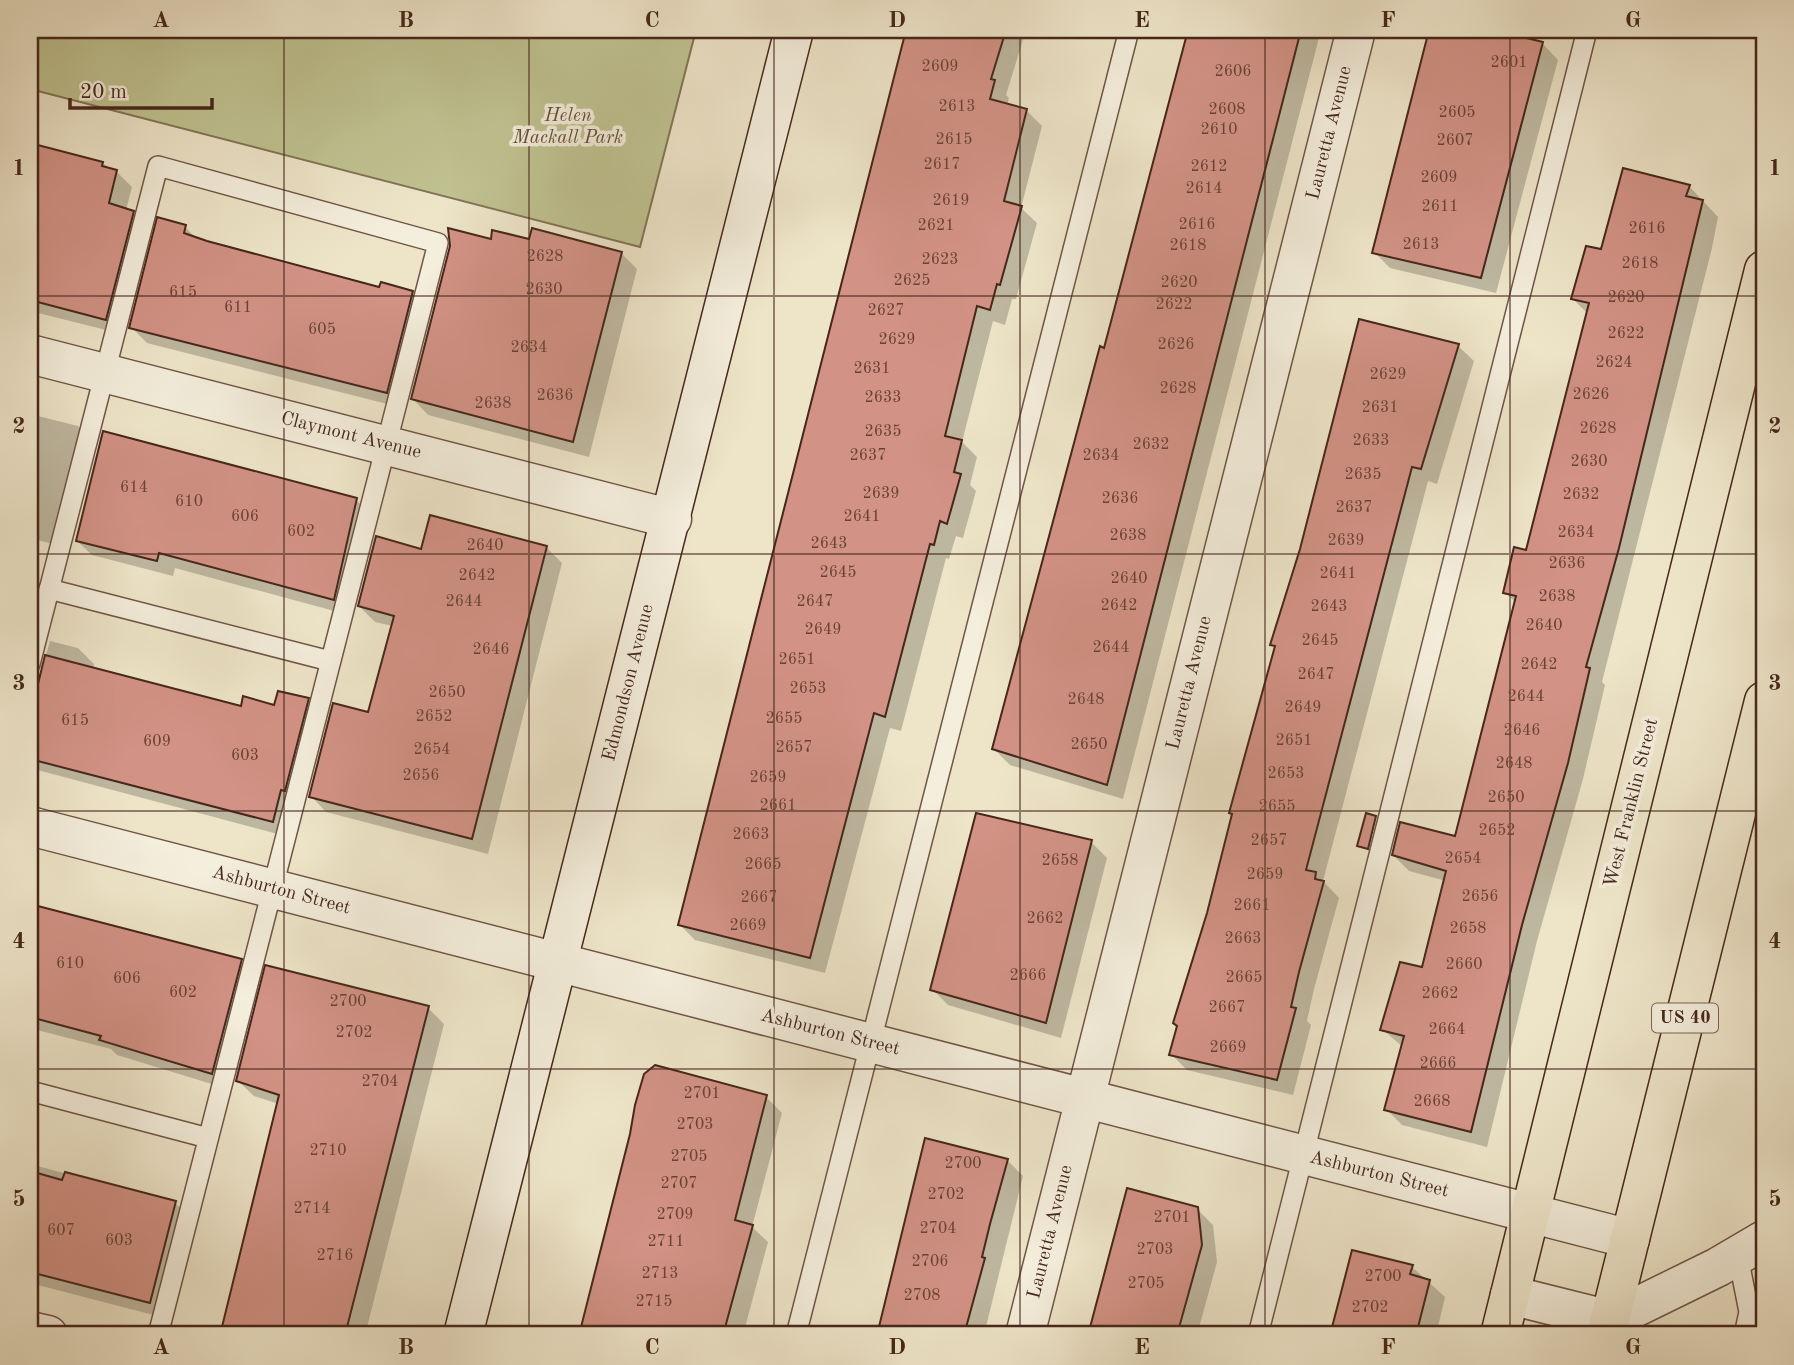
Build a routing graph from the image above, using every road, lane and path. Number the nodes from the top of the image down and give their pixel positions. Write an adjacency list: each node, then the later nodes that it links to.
1 (794, 30): 9 (street, Edmondson Avenue)
2 (1129, 30): 17 (lane)
3 (1356, 30): 19 (street, Lauretta Avenue)
4 (1587, 30): 21 (lane)
5 (1764, 270): 22 (main road, West Franklin Street)
6 (30, 354): 7 (street, Claymont Avenue)
7 (104, 373): 8 (street, Claymont Avenue); 8 (lane); 10 (lane)
8 (386, 445): 9 (street, Claymont Avenue); 11 (lane)
9 (672, 519): 16 (street, Edmondson Avenue)
10 (49, 589): 11 (lane); 12 (lane)
11 (330, 662): 15 (lane)
12 (30, 664)
13 (1764, 701): 23 (main road, US 40)
14 (30, 826): 15 (street, Ashburton Street)
15 (272, 889): 16 (street, Ashburton Street); 20 (lane)
16 (557, 963): 17 (street, Ashburton Street); 30 (street, Edmondson Avenue)
17 (870, 1044): 19 (street, Ashburton Street); 31 (lane)
18 (30, 1091): 20 (lane)
19 (1085, 1099): 21 (street, Ashburton Street); 32 (street, Lauretta Avenue)
20 (208, 1138): 29 (lane)
21 (1303, 1155): 22 (street, Ashburton Street); 33 (lane)
22 (1530, 1214): 23 (street, Ashburton Street); 25 (main road, West Franklin Street)
23 (1630, 1239): 26 (main road, US 40)
24 (1751, 1248): 26 (street); 35 (lane)
25 (1510, 1295): 26 (street); 34 (main road, West Franklin Street)
26 (1608, 1328)
27 (30, 1331): 28 (street)
28 (48, 1335)
29 (158, 1335)
30 (463, 1335)
31 (796, 1335)
32 (1024, 1335)
33 (1258, 1335)
34 (1500, 1335)
35 (1744, 1335)

